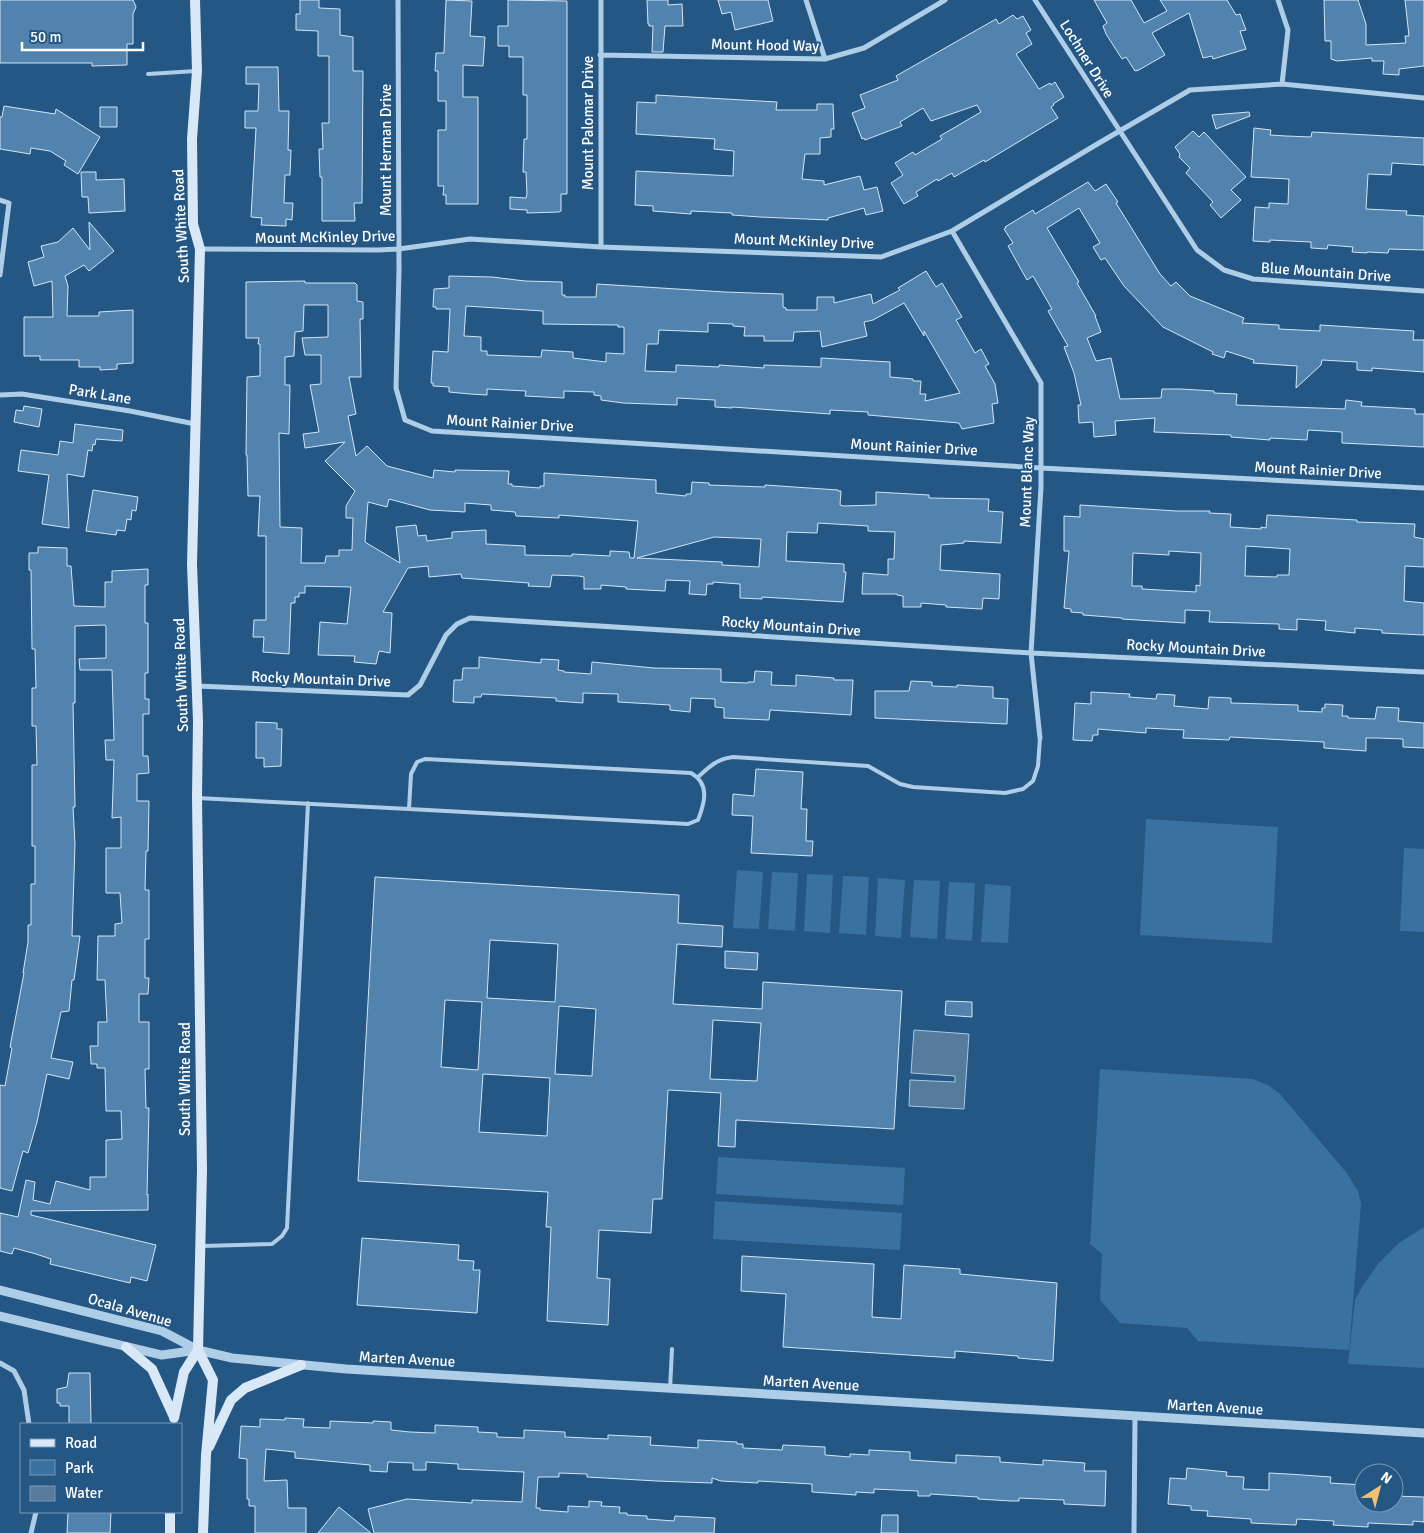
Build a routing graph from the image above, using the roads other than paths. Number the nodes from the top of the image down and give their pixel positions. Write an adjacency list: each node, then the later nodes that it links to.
1 (195, 0): 10 (main road, South White Road)
2 (398, 0): 18 (street, Mount Herman Drive)
3 (601, 0): 8 (street, Mount Palomar Drive)
4 (806, 0): 9 (street)
5 (945, 0): 9 (street, Mount Hood Way)
6 (1036, 0): 14 (street, Lochner Drive)
7 (1278, 0): 12 (street)
8 (600, 54): 9 (street, Mount Hood Way); 17 (street, Mount Palomar Drive)
9 (825, 58)
10 (196, 71): 11 (lane); 19 (main road, South White Road)
11 (148, 74)
12 (1282, 84): 13 (street, Mount McKinley Drive); 14 (street, Mount McKinley Drive)
13 (1424, 98)
14 (1120, 130): 16 (street, Mount McKinley Drive); 21 (street, Blue Mountain Drive)
15 (0, 200): 20 (street)
16 (952, 231): 17 (street, Mount McKinley Drive); 25 (street, Mount Blanc Way)
17 (601, 246): 18 (street, Mount McKinley Drive)
18 (398, 249): 19 (street, Mount McKinley Drive); 23 (street, Mount Herman Drive)
19 (200, 250): 24 (main road, South White Road)
20 (0, 275)
21 (1424, 291)
22 (0, 395): 24 (street, Park Lane)
23 (405, 420): 25 (street, Mount Rainier Drive)
24 (195, 424): 29 (main road, South White Road)
25 (1040, 468): 26 (street, Mount Rainier Drive); 27 (street, Mount Blanc Way)
26 (1424, 488)
27 (1031, 653): 28 (street, Rocky Mountain Drive); 29 (street, Rocky Mountain Drive); 30 (street, Mount Blanc Way)
28 (1424, 672)
29 (197, 686): 32 (main road, South White Road)
30 (1040, 738): 31 (lane)
31 (698, 777): 34 (lane); 34 (lane)
32 (198, 798): 33 (lane); 35 (main road, South White Road)
33 (308, 803): 34 (lane); 35 (lane)
34 (410, 809)
35 (200, 1246): 40 (main road, South White Road)
36 (0, 1290): 40 (street, Ocala Avenue)
37 (0, 1316): 38 (street)
38 (126, 1348): 40 (street); 45 (main road)
39 (672, 1349): 43 (lane)
40 (198, 1350): 42 (street, Marten Avenue); 45 (main road); 48 (main road, South White Road)
41 (0, 1363): 46 (street)
42 (301, 1365): 43 (street, Marten Avenue); 48 (main road)
43 (670, 1389): 44 (street, Marten Avenue)
44 (1135, 1416): 47 (street, Marten Avenue); 54 (street)
45 (174, 1421)
46 (29, 1423)
47 (1424, 1433)
48 (206, 1455): 53 (main road, South White Road)
49 (36, 1513): 51 (street)
50 (170, 1513): 52 (main road)
51 (31, 1533)
52 (170, 1533)
53 (203, 1533)
54 (1134, 1533)

